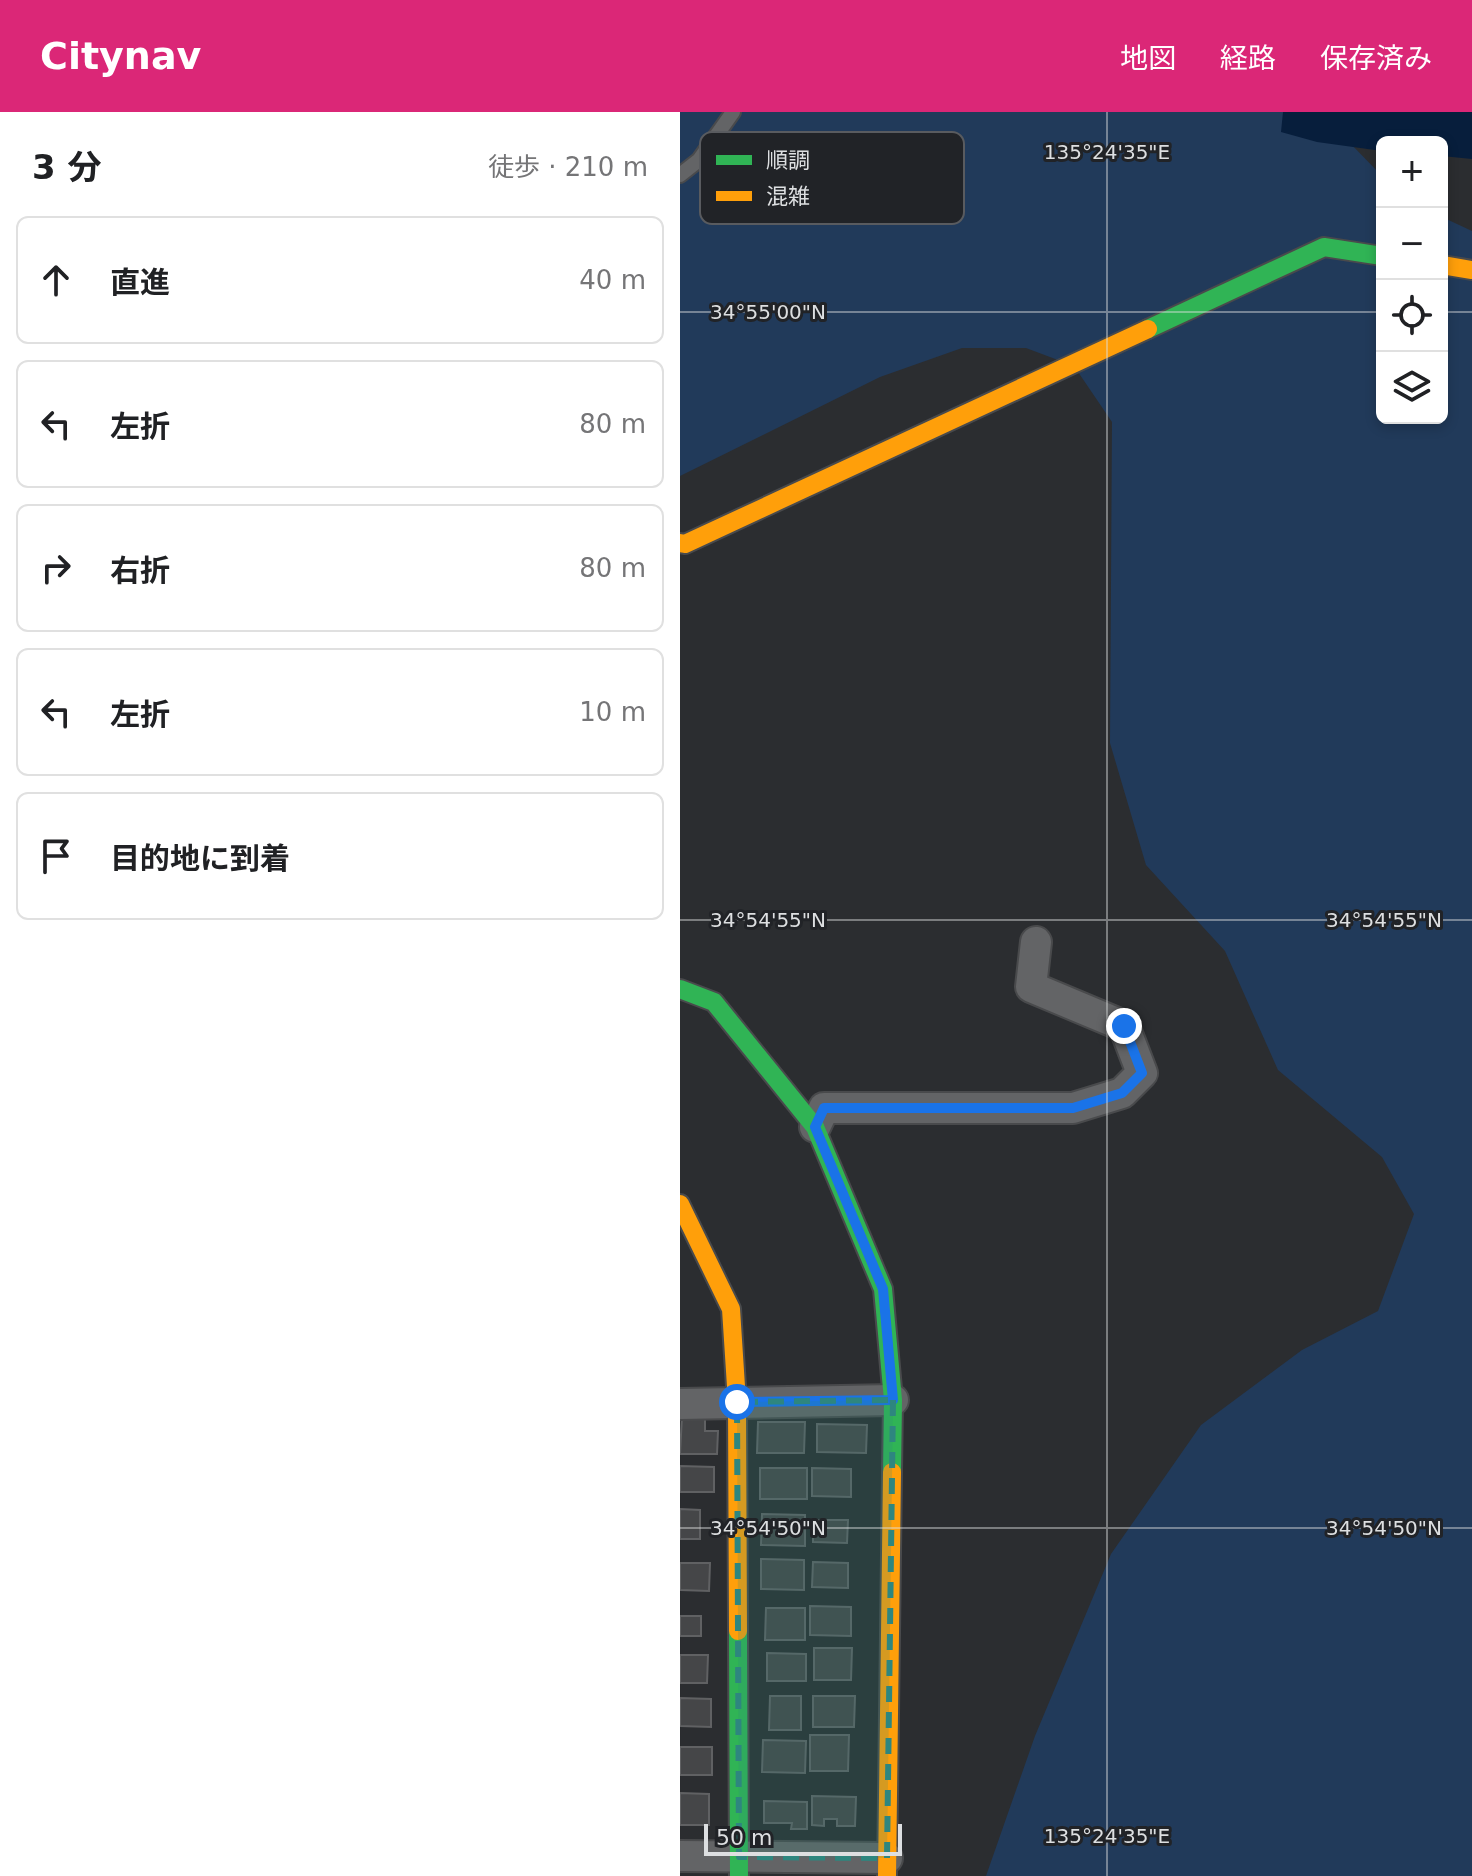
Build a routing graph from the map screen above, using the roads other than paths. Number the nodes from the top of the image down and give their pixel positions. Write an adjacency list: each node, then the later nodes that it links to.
1 (733, 112): 2 (lane)
2 (719, 132)
3 (700, 159): 4 (lane)
4 (680, 175)
5 (1376, 255): 8 (street)
6 (1448, 266): 7 (street)
7 (1472, 270)
8 (680, 543)
9 (1036, 942): 11 (street)
10 (680, 989): 11 (street)
11 (815, 1127): 13 (street)
12 (680, 1204): 14 (street)
13 (893, 1400): 14 (street); 18 (street)
14 (737, 1402): 15 (street); 17 (street)
15 (680, 1404)
16 (680, 1856): 17 (street)
17 (739, 1867): 18 (street)
18 (887, 1867)

